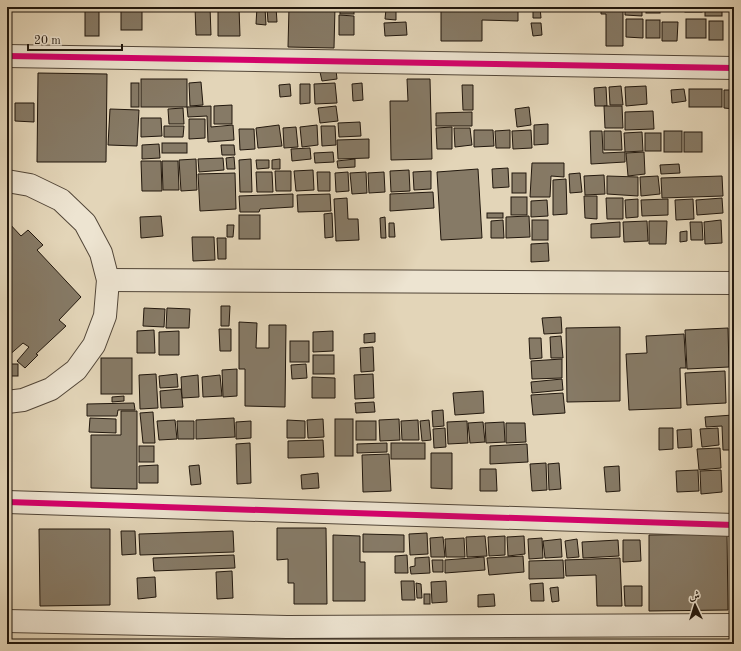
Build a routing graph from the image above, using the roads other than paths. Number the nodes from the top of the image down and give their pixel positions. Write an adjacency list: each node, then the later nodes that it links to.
1 (7, 56): 2 (street)
2 (734, 68)
3 (7, 181): 4 (street)
4 (108, 280): 5 (street); 6 (street)
5 (734, 283)
6 (7, 402)
7 (7, 502): 8 (street)
8 (734, 525)
9 (7, 620): 10 (street)
10 (734, 625)

